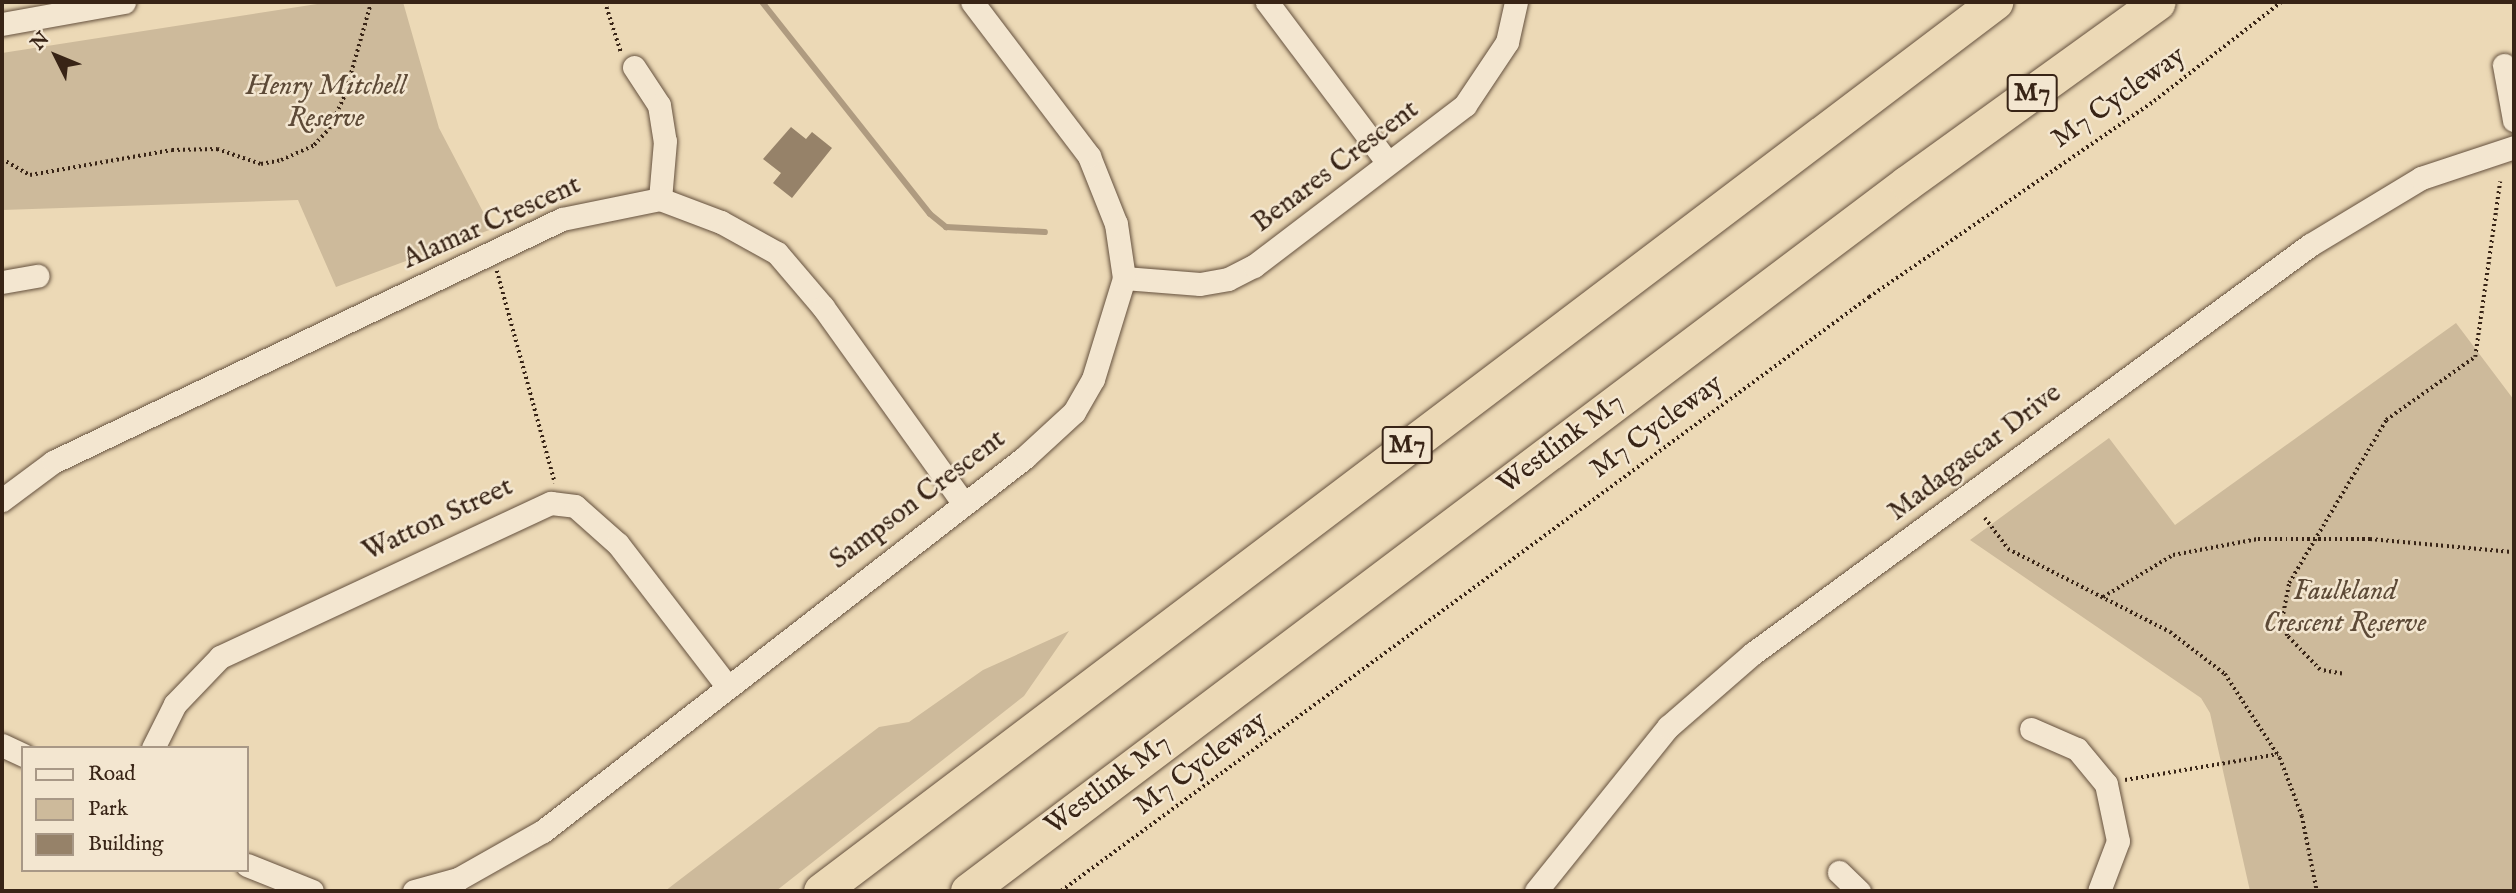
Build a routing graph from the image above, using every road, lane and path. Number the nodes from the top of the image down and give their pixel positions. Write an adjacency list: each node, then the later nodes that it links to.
1 (124, 2): 10 (street)
2 (370, 2): 15 (path)
3 (605, 2): 12 (path)
4 (972, 2): 21 (street, Sampson Crescent)
5 (1267, 2): 16 (street)
6 (1516, 2): 16 (street, Benares Crescent)
7 (1995, 2): 42 (highway, M7)
8 (2158, 2): 43 (highway, Westlink M7 / M7)
9 (2281, 2): 44 (path, M7 Cycleway)
10 (2, 24)
11 (2504, 65): 13 (street)
12 (634, 67): 18 (street)
13 (2514, 120)
14 (2514, 147): 45 (street, Madagascar Drive)
15 (2, 159)
16 (1388, 163): 21 (street, Benares Crescent)
17 (2500, 182): 27 (path)
18 (660, 199): 19 (street, Alamar Crescent); 24 (street)
19 (492, 252): 23 (street, Alamar Crescent); 25 (path)
20 (37, 276): 22 (street)
21 (1124, 278): 24 (street, Sampson Crescent)
22 (2, 282)
23 (2, 500)
24 (962, 501): 31 (street, Sampson Crescent)
25 (561, 504): 31 (street); 34 (street, Watton Street)
26 (1985, 518): 29 (path)
27 (2316, 537): 28 (path); 29 (path); 30 (path)
28 (2514, 552)
29 (2103, 597): 36 (path)
30 (2342, 674)
31 (726, 685): 41 (street, Sampson Crescent)
32 (2031, 729): 37 (street)
33 (2, 745): 35 (street)
34 (154, 746)
35 (21, 754)
36 (2278, 754): 37 (path); 48 (path)
37 (2105, 784): 47 (street)
38 (248, 865): 40 (street)
39 (1839, 872): 46 (street)
40 (312, 891)
41 (414, 891)
42 (821, 891)
43 (968, 891)
44 (1061, 891)
45 (1536, 891)
46 (1858, 891)
47 (2099, 891)
48 (2317, 891)

